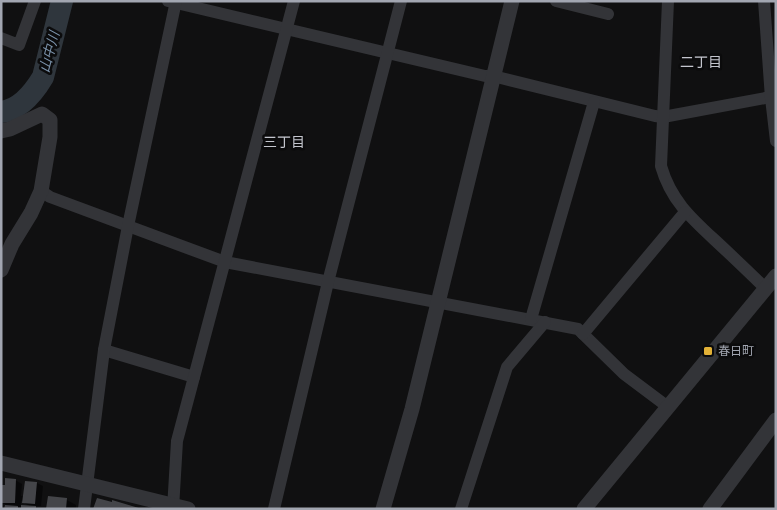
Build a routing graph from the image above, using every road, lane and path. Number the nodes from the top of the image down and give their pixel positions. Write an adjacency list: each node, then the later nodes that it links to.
1 (36, 1): 11 (street)
2 (294, 1): 10 (street)
3 (401, 1): 12 (street)
4 (512, 1): 13 (street)
5 (556, 1): 9 (street)
6 (668, 1): 16 (street)
7 (764, 1): 14 (street)
8 (173, 2): 10 (street); 21 (street)
9 (608, 14)
10 (287, 30): 12 (street); 22 (street)
11 (1, 38)
12 (388, 54): 13 (street); 25 (street)
13 (493, 76): 15 (street); 27 (street)
14 (773, 97): 16 (street); 18 (street)
15 (594, 102): 16 (street); 28 (street)
16 (664, 117): 20 (street)
17 (1, 131): 19 (street)
18 (776, 141)
19 (41, 191): 21 (street); 23 (street)
20 (685, 212): 26 (street); 30 (street)
21 (128, 226): 22 (street); 31 (street)
22 (224, 262): 25 (street); 32 (street)
23 (1, 270)
24 (776, 276): 26 (street)
25 (328, 282): 27 (street); 39 (street)
26 (766, 288): 33 (street)
27 (437, 302): 28 (street); 40 (street)
28 (531, 320): 29 (street)
29 (545, 322): 30 (street); 41 (street)
30 (583, 334): 33 (street)
31 (104, 350): 32 (street); 36 (street)
32 (194, 377): 37 (street)
33 (668, 408): 42 (street)
34 (774, 425): 43 (street)
35 (1, 463): 36 (street)
36 (87, 483): 37 (street); 38 (street)
37 (178, 508)
38 (84, 509)
39 (274, 509)
40 (383, 509)
41 (461, 509)
42 (584, 509)
43 (710, 509)

